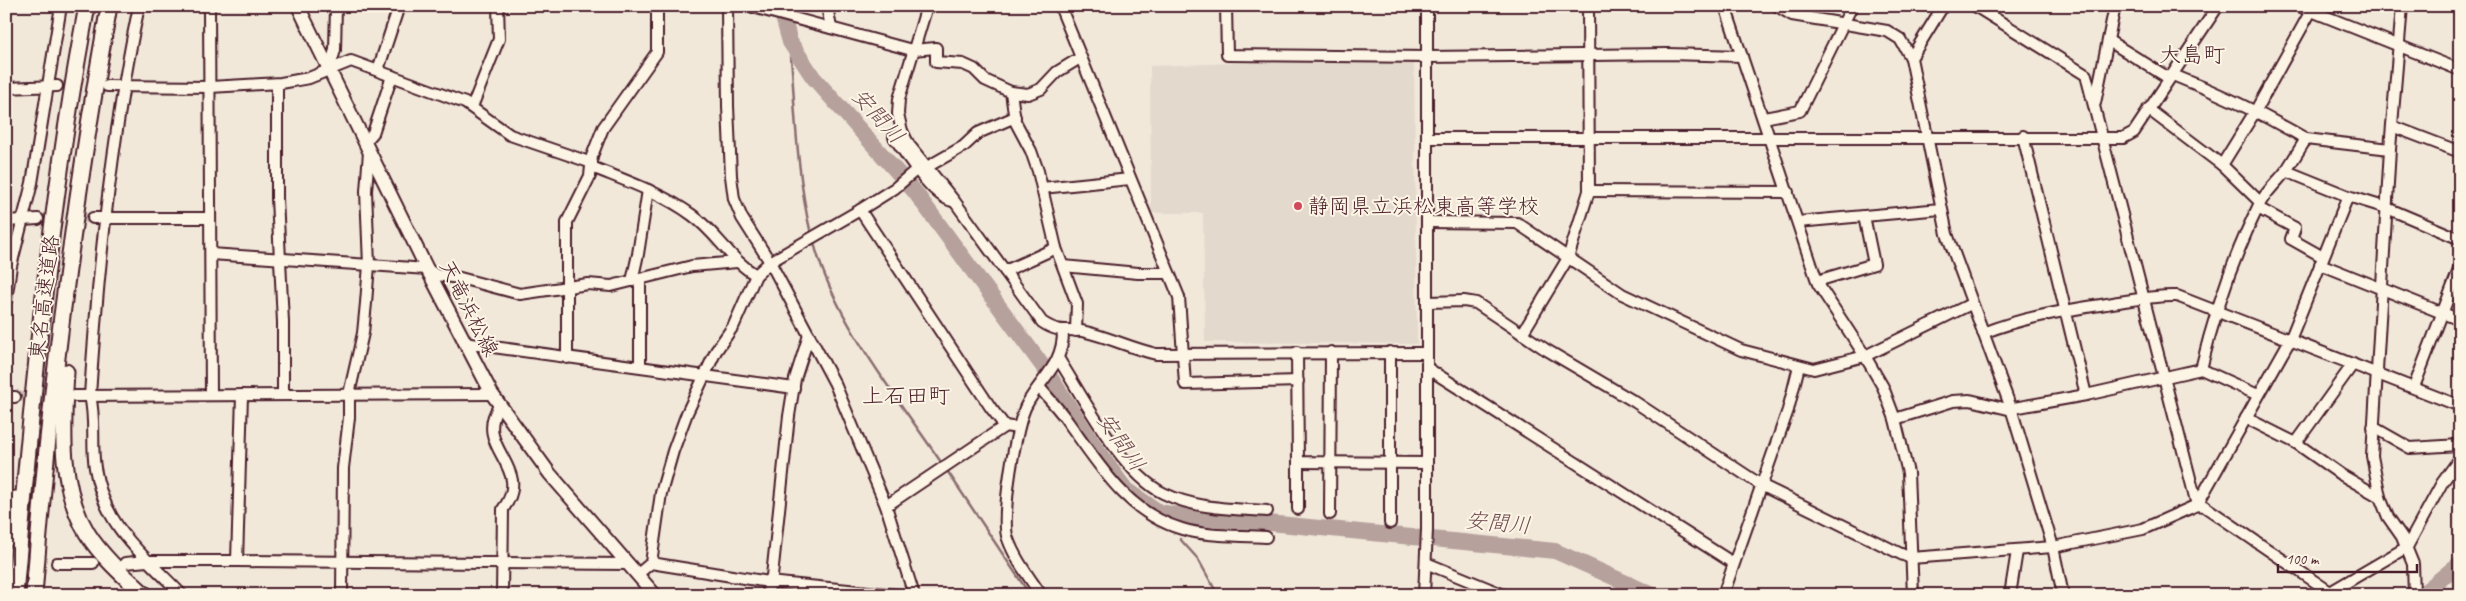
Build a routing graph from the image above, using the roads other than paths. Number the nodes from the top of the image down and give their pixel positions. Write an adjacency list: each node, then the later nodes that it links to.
1 (60, 6): 45 (street)
2 (88, 6): 165 (highway, 東名高速道路)
3 (109, 6): 78 (highway, 東名高速道路)
4 (138, 6): 47 (street)
5 (209, 6): 48 (street)
6 (298, 6): 39 (main road, 天竜浜松線)
7 (336, 6): 39 (street)
8 (399, 6): 40 (street)
9 (498, 6): 52 (street)
10 (657, 6): 68 (street)
11 (727, 6): 99 (street)
12 (749, 6): 30 (street)
13 (827, 6): 30 (street)
14 (927, 6): 33 (street)
15 (1060, 6): 37 (street)
16 (1226, 6): 36 (street)
17 (1427, 6): 36 (street)
18 (1588, 6): 34 (street)
19 (1725, 6): 35 (street)
20 (1777, 6): 29 (street)
21 (1852, 6): 29 (street)
22 (1944, 6): 38 (street)
23 (1975, 6): 51 (street)
24 (2115, 6): 31 (street)
25 (2218, 6): 42 (street)
26 (2299, 6): 28 (street)
27 (2402, 6): 32 (street)
28 (2310, 10): 32 (street); 54 (street)
29 (1843, 22): 38 (street); 56 (street)
30 (831, 28): 33 (street)
31 (2109, 41): 42 (street); 51 (street)
32 (2398, 44): 41 (street); 57 (street)
33 (912, 50): 50 (street); 70 (street)
34 (1588, 56): 35 (street); 36 (street); 59 (street)
35 (1742, 56): 56 (street)
36 (1428, 57): 62 (street)
37 (1080, 58): 50 (street); 72 (street)
38 (1911, 58): 60 (street)
39 (329, 70): 40 (street); 44 (street); 65 (main road, 天竜浜松線)
40 (378, 70): 43 (street)
41 (2460, 70)
42 (2173, 75): 53 (street); 54 (street)
43 (392, 76): 52 (street); 65 (street)
44 (277, 84): 48 (street); 95 (street)
45 (52, 86): 49 (street); 88 (street)
46 (108, 86): 47 (street)
47 (123, 87): 48 (street); 84 (street)
48 (210, 87): 86 (street)
49 (6, 88)
50 (1011, 92): 55 (street)
51 (2094, 106): 61 (street)
52 (472, 107): 68 (street)
53 (2148, 109): 61 (street); 69 (street)
54 (2256, 110): 64 (street); 69 (street)
55 (1015, 117): 70 (street); 73 (street)
56 (1764, 118): 63 (street)
57 (2392, 126): 66 (street); 67 (street)
58 (2023, 136): 60 (street); 61 (street); 116 (street)
59 (1588, 137): 62 (street); 63 (street); 75 (street)
60 (1926, 137): 63 (street); 81 (street)
61 (2101, 137): 111 (street)
62 (1427, 138): 90 (street)
63 (1770, 138): 76 (street)
64 (2306, 139): 66 (street); 71 (street)
65 (367, 147): 100 (street); 103 (main road, 天竜浜松線)
66 (2390, 149): 80 (street)
67 (2460, 152)
68 (592, 165): 74 (street); 109 (street)
69 (2222, 165): 79 (street)
70 (920, 169): 82 (street); 104 (street)
71 (2286, 170): 77 (street); 79 (street)
72 (1130, 179): 73 (street); 105 (street)
73 (1042, 188): 93 (street)
74 (648, 190): 98 (street); 107 (street)
75 (1588, 191): 76 (street); 96 (street)
76 (1788, 192): 91 (street)
77 (2348, 196): 80 (street); 97 (street)
78 (76, 201): 201 (highway, 東名高速道路); 202 (highway)
79 (2259, 205): 97 (street); 115 (street)
80 (2387, 208): 92 (street); 110 (street)
81 (1941, 209): 83 (street); 114 (street)
82 (860, 210): 99 (street); 160 (street)
83 (1864, 216): 91 (street); 108 (street)
84 (106, 217): 85 (street); 86 (street); 153 (street)
85 (93, 218)
86 (210, 218): 94 (street)
87 (38, 219): 88 (street)
88 (22, 220): 89 (street); 112 (street)
89 (6, 221)
90 (1428, 222): 96 (street); 113 (street)
91 (1798, 222): 108 (street)
92 (2460, 238)
93 (1056, 248): 101 (street); 104 (street)
94 (211, 254): 95 (street); 148 (street)
95 (280, 258): 100 (street); 149 (street)
96 (1568, 258): 122 (street); 136 (street)
97 (2322, 260): 110 (street); 124 (street)
98 (737, 262): 106 (street); 107 (street)
99 (770, 262): 106 (street); 123 (street)
100 (369, 265): 103 (street); 146 (street)
101 (1063, 266): 105 (street); 120 (street)
102 (2460, 267): 117 (street)
103 (427, 269): 109 (street); 125 (main road, 天竜浜松線)
104 (1005, 271): 119 (street)
105 (1169, 273): 129 (street)
106 (756, 275): 139 (street)
107 (636, 280): 109 (street); 135 (street)
108 (1818, 282): 131 (street)
109 (567, 286): 132 (street)
110 (2382, 289): 117 (street); 140 (street)
111 (2144, 298): 115 (street); 116 (street); 141 (street)
112 (6, 300)
113 (1428, 302): 122 (street); 130 (street)
114 (1971, 304): 121 (street); 131 (street)
115 (2215, 310): 124 (street); 138 (street)
116 (2064, 311): 121 (street); 150 (street)
117 (2442, 313): 118 (street); 144 (street)
118 (2460, 320)
119 (1063, 330): 120 (street); 133 (street)
120 (1076, 331): 129 (street)
121 (1983, 333): 157 (street)
122 (1522, 334): 171 (street)
123 (809, 335): 145 (street); 174 (street)
124 (2290, 340): 134 (street); 151 (street)
125 (464, 343): 132 (street); 147 (main road, 天竜浜松線)
126 (1298, 352): 127 (street); 129 (street); 142 (street)
127 (1331, 352): 128 (street); 168 (street)
128 (1390, 352): 130 (street); 169 (street)
129 (1184, 353): 142 (street)
130 (1427, 353): 137 (street)
131 (1865, 356): 136 (street); 159 (street)
132 (567, 358): 135 (street)
133 (1058, 358): 143 (street); 176 (street)
134 (2353, 364): 140 (street); 163 (street)
135 (640, 366): 139 (street)
136 (1799, 366): 171 (street)
137 (1427, 368): 170 (street); 194 (street)
138 (2201, 369): 141 (street); 151 (street)
139 (704, 374): 145 (street); 192 (street)
140 (2376, 374): 144 (street); 161 (street)
141 (2165, 376): 150 (street); 173 (street)
142 (1298, 381): 167 (street)
143 (1039, 387): 162 (street); 179 (street)
144 (2414, 387): 156 (street)
145 (794, 388): 197 (street)
146 (349, 394): 147 (street); 149 (street); 187 (street)
147 (492, 394): 155 (main road, 天竜浜松線)
148 (211, 395): 153 (street); 154 (street)
149 (283, 395): 154 (street)
150 (2086, 395): 157 (street)
151 (2258, 395): 158 (street)
152 (75, 396): 153 (street)
153 (90, 396): 185 (street)
154 (242, 396): 186 (street)
155 (499, 406): 188 (street); 195 (main road, 天竜浜松線)
156 (2460, 406)
157 (2011, 408): 159 (street); 182 (street)
158 (2246, 418): 163 (street); 173 (street)
159 (1895, 419): 184 (street)
160 (1005, 426): 162 (street); 174 (street)
161 (2373, 426): 164 (street); 172 (street)
162 (1018, 428): 210 (street)
163 (2296, 443): 172 (street)
164 (2460, 445)
165 (28, 450): 180 (highway); 200 (highway, 東名高速道路)
166 (2460, 458): 181 (street)
167 (1298, 462): 168 (street); 175 (street)
168 (1330, 462): 169 (street); 177 (street)
169 (1390, 463): 170 (street); 178 (street)
170 (1428, 463): 193 (street)
171 (1761, 484): 184 (street); 194 (street)
172 (2380, 497): 181 (street)
173 (2197, 504): 182 (street); 198 (street)
174 (886, 506): 209 (street)
175 (1298, 509)
176 (1267, 512)
177 (1330, 514)
178 (1390, 523)
179 (1266, 537)
180 (6, 539)
181 (2407, 546): 198 (street); 199 (street)
182 (2053, 547): 183 (street); 216 (street)
183 (2017, 551): 184 (street); 215 (street)
184 (1911, 558): 214 (street)
185 (148, 561): 186 (street); 191 (street); 203 (street)
186 (237, 561): 187 (street)
187 (342, 562): 188 (street); 204 (street)
188 (502, 562): 195 (street); 205 (street)
189 (57, 563): 190 (street)
190 (92, 563)
191 (125, 563)
192 (651, 563): 196 (street); 197 (street)
193 (1426, 563): 211 (street); 212 (street)
194 (1733, 563): 213 (street)
195 (628, 564): 196 (main road, 天竜浜松線)
196 (638, 574): 206 (main road, 天竜浜松線)
197 (770, 582): 207 (street); 208 (street)
198 (2330, 592)
199 (2414, 592)
200 (15, 595)
201 (34, 595)
202 (145, 595)
203 (182, 595)
204 (342, 595)
205 (502, 595)
206 (655, 595)
207 (768, 595)
208 (898, 595)
209 (914, 595)
210 (1041, 595)
211 (1424, 595)
212 (1504, 595)
213 (1723, 595)
214 (1913, 595)
215 (2010, 595)
216 (2064, 595)

